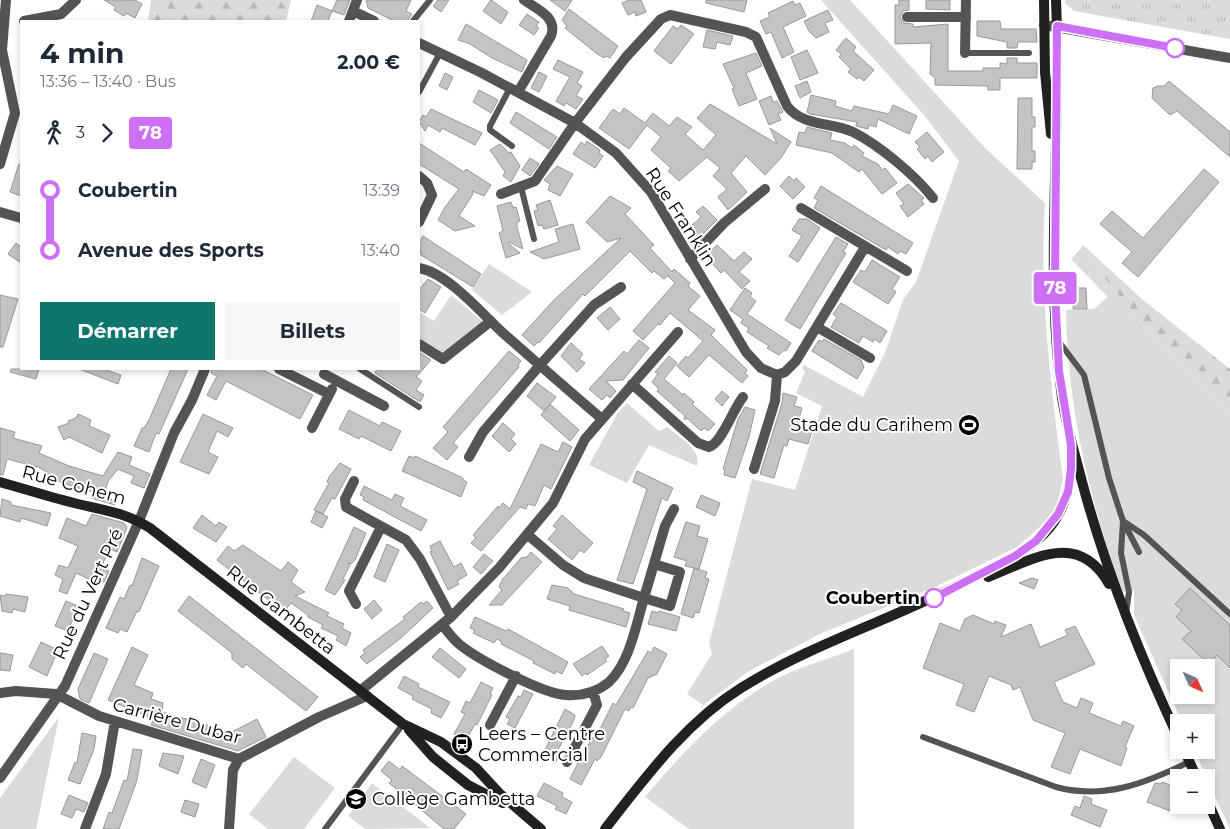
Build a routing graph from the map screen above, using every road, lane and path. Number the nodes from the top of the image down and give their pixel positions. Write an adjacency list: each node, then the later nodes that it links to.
1 (6, 0): 17 (street)
2 (76, 0): 12 (street)
3 (357, 0): 9 (street)
4 (430, 0): 15 (lane)
5 (524, 0): 26 (street)
6 (966, 0): 11 (street)
7 (1044, 0): 18 (street)
8 (1056, 0): 19 (street)
9 (353, 11): 13 (street); 14 (street)
10 (907, 17): 11 (street)
11 (966, 17): 22 (street)
12 (32, 20)
13 (349, 20)
14 (372, 20)
15 (414, 20)
16 (20, 22): 17 (street)
17 (2, 25): 27 (street)
18 (1044, 25): 19 (street); 31 (street)
19 (1057, 26): 24 (street); 31 (street)
20 (420, 43): 21 (street, Rue Franklin)
21 (440, 53): 25 (lane); 26 (street, Rue Franklin)
22 (966, 53): 23 (lane)
23 (1029, 53)
24 (1230, 58)
25 (420, 90)
26 (514, 90): 28 (street, Rue Franklin); 29 (lane)
27 (18, 120): 30 (street)
28 (574, 123): 33 (street); 36 (street); 43 (street, Rue Franklin)
29 (512, 146)
30 (0, 164)
31 (1054, 172): 50 (street)
32 (420, 177): 40 (street)
33 (521, 187): 35 (street); 41 (lane)
34 (765, 189): 43 (street)
35 (501, 194)
36 (933, 198)
37 (801, 208): 42 (street)
38 (0, 212): 39 (street)
39 (20, 218)
40 (420, 220)
41 (534, 239)
42 (865, 246): 45 (street); 48 (street)
43 (690, 259): 58 (street, Rue Franklin)
44 (420, 268): 47 (street)
45 (907, 271)
46 (621, 287): 53 (street)
47 (490, 321): 51 (street); 53 (street)
48 (817, 327): 52 (street); 58 (street)
49 (678, 332): 60 (street, Carrière Dubar)
50 (1057, 338): 67 (street); 74 (lane)
51 (420, 345)
52 (870, 358)
53 (540, 365): 65 (street); 68 (street)
54 (205, 370): 73 (street, Rue du Vert Pré)
55 (281, 370): 61 (street)
56 (362, 370): 64 (lane)
57 (324, 374): 59 (street)
58 (777, 375): 69 (street)
59 (336, 381): 61 (street); 63 (street)
60 (632, 384): 62 (street); 65 (street, Carrière Dubar)
61 (329, 394): 66 (street)
62 (743, 396)
63 (384, 406)
64 (419, 407)
65 (602, 419): 76 (street, Carrière Dubar)
66 (312, 428)
67 (1071, 445): 79 (street); 81 (street)
68 (469, 457)
69 (754, 470)
70 (354, 481): 75 (street)
71 (0, 482): 73 (street, Rue Cohem)
72 (674, 509): 78 (street)
73 (139, 521): 89 (street, Rue Gambetta); 90 (street, Rue du Vert Pré)
74 (1123, 521): 77 (lane); 83 (lane); 84 (lane)
75 (381, 527): 82 (street); 85 (street)
76 (528, 535): 80 (street); 85 (street, Carrière Dubar)
77 (1139, 552)
78 (654, 564): 80 (street); 80 (street)
79 (951, 590): 81 (street); 102 (street)
80 (644, 598): 87 (street)
81 (1119, 602): 84 (street)
82 (356, 604)
83 (1230, 614)
84 (1126, 618): 91 (street)
85 (446, 620): 86 (street); 89 (street, Carrière Dubar)
86 (516, 676): 87 (street); 94 (street)
87 (593, 691): 98 (street)
88 (0, 693): 90 (street, Carrière Dubar)
89 (363, 694): 93 (street, Rue Gambetta); 96 (street, Carrière Dubar)
90 (59, 696): 92 (street, Carrière Dubar); 101 (street, Rue du Vert Pré)
91 (1170, 718)
92 (115, 721): 96 (street, Carrière Dubar); 105 (street)
93 (403, 724): 103 (street, Rue Gambetta); 103 (street, Rue Gambetta); 107 (lane)
94 (490, 725)
95 (923, 737): 99 (lane)
96 (239, 759): 106 (street)
97 (1188, 759): 99 (street)
98 (567, 762)
99 (1189, 762): 100 (street)
100 (1192, 769)
101 (0, 778)
102 (620, 809): 109 (street); 110 (street)
103 (521, 814): 108 (street, Rue Gambetta)
104 (1213, 814): 111 (street)
105 (86, 829)
106 (228, 829)
107 (325, 829)
108 (541, 829)
109 (605, 829)
110 (610, 829)
111 (1220, 829)

